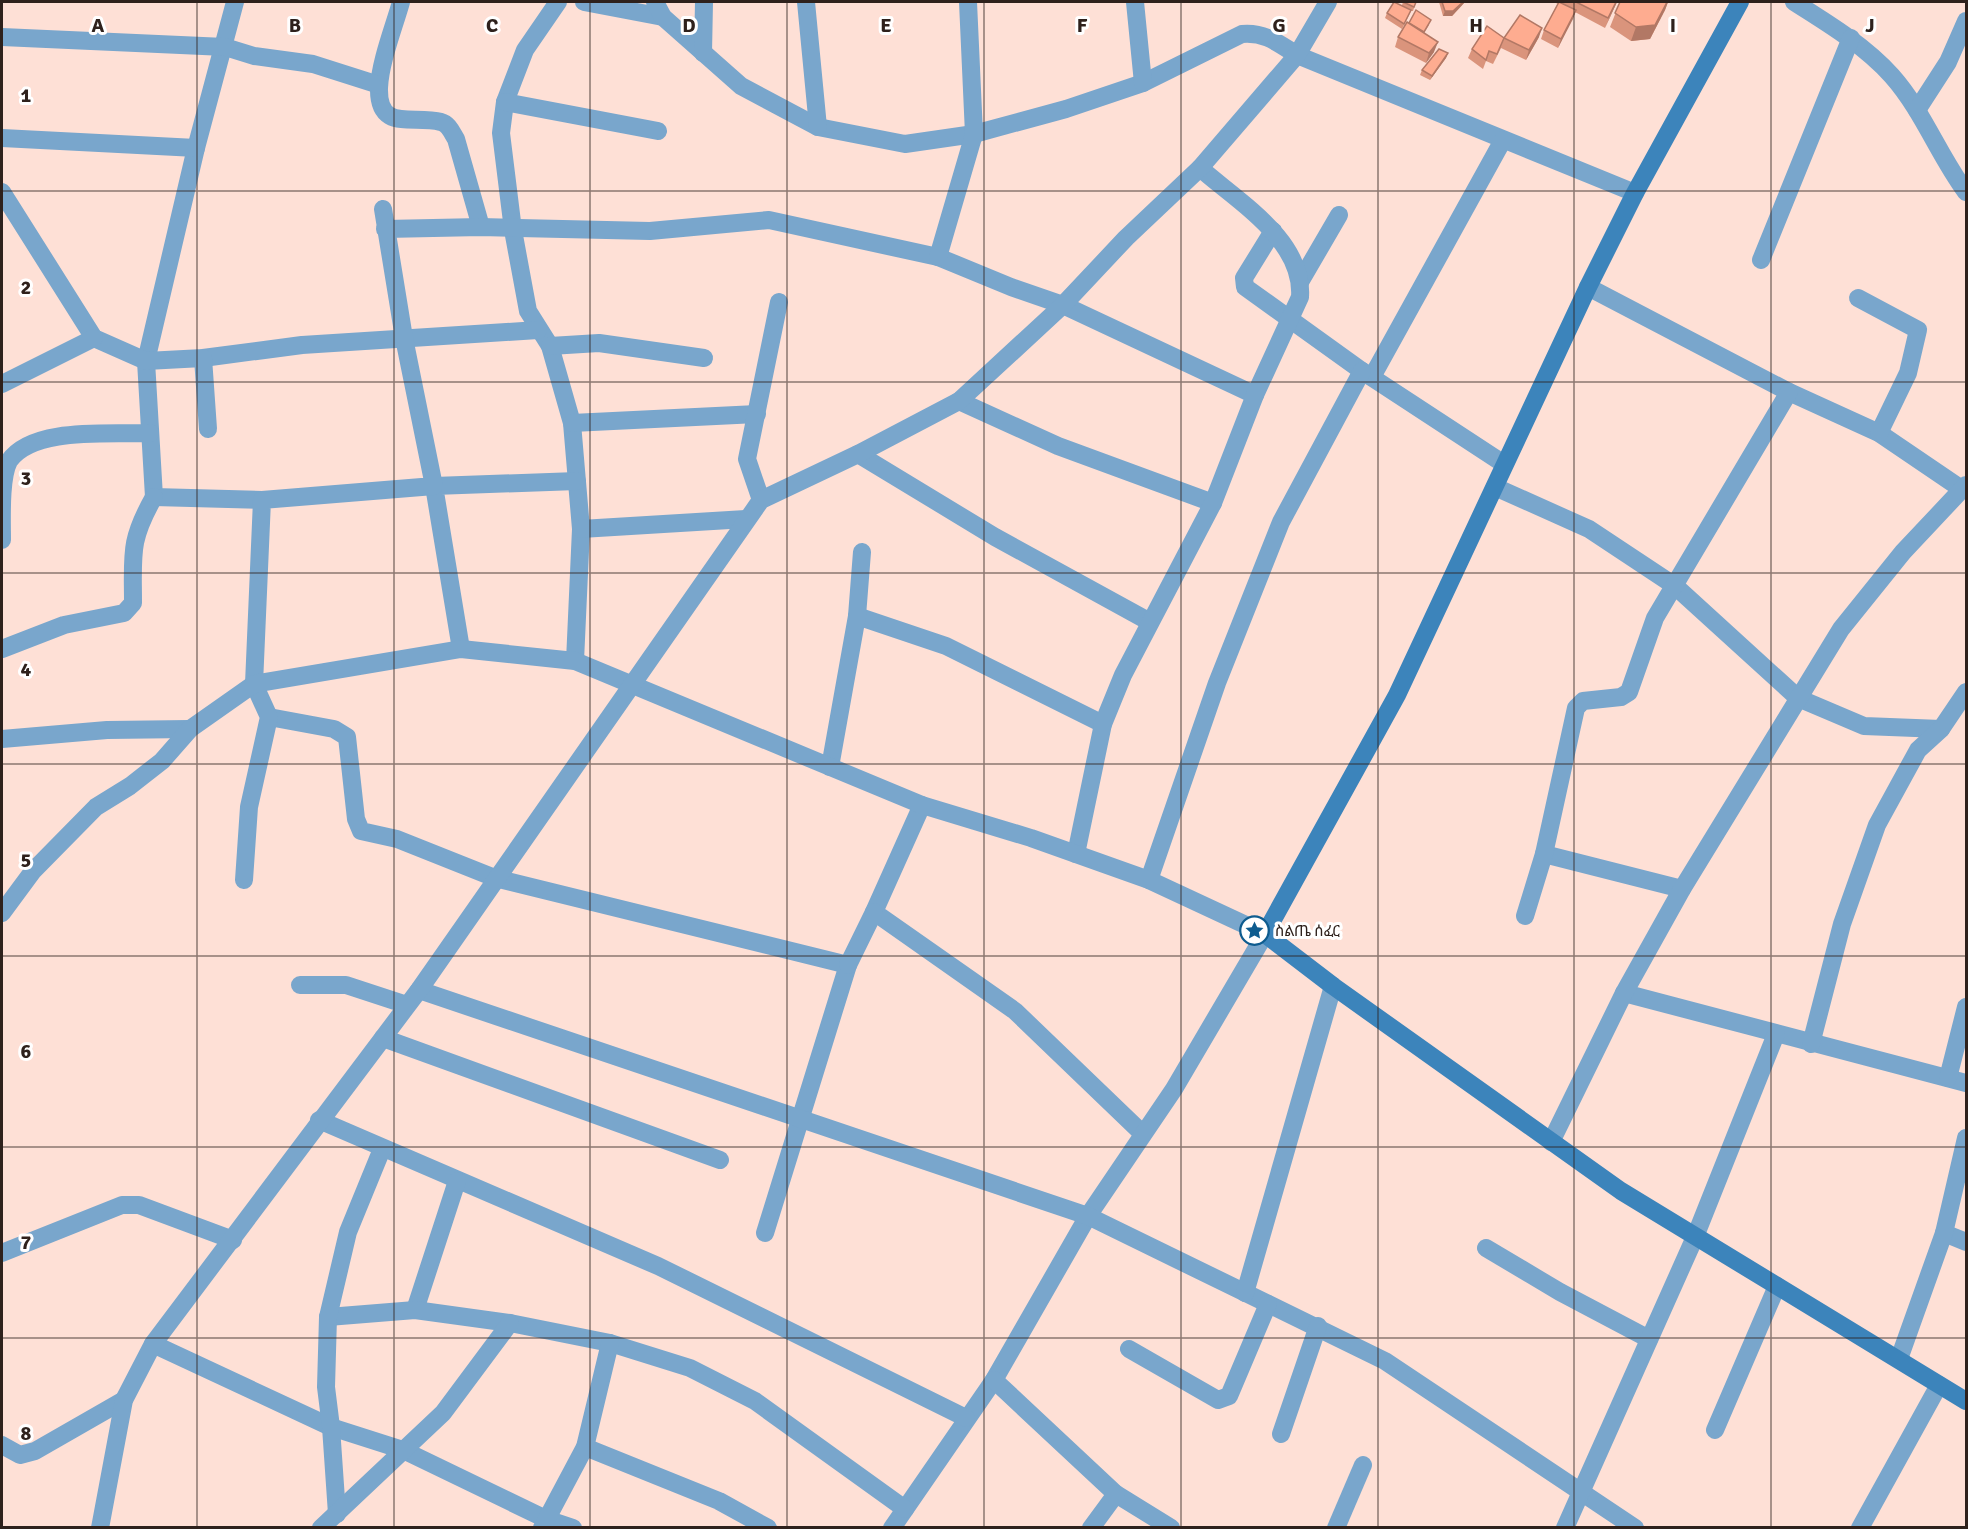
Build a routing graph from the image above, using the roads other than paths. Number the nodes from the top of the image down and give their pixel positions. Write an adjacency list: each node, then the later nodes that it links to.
1 (235, 2): 16 (street)
2 (401, 2): 20 (street)
3 (558, 2): 21 (street)
4 (584, 2): 12 (street)
5 (704, 2): 17 (street)
6 (806, 2): 23 (street)
7 (968, 2): 25 (street)
8 (1135, 2): 19 (street)
9 (1328, 2): 18 (street)
10 (1740, 2): 32 (street)
11 (1794, 2): 15 (street)
12 (659, 9): 17 (street)
13 (1966, 21): 22 (street)
14 (2, 37): 16 (street)
15 (1851, 38): 22 (street); 40 (street)
16 (225, 47): 20 (street); 28 (street)
17 (703, 53): 23 (street)
18 (1297, 55): 19 (street); 27 (street); 29 (street)
19 (1143, 83): 25 (street)
20 (379, 85): 35 (street)
21 (505, 102): 24 (street); 37 (street)
22 (1917, 110): 31 (street)
23 (818, 127): 25 (street)
24 (658, 131)
25 (974, 134): 39 (street)
26 (2, 138): 28 (street)
27 (1503, 140): 32 (street); 54 (street)
28 (196, 148): 53 (street)
29 (1200, 168): 38 (street); 45 (street)
30 (2, 192): 48 (street)
31 (1966, 192)
32 (1635, 193): 42 (street)
33 (383, 209): 36 (street)
34 (1340, 215): 41 (street)
35 (481, 227): 36 (street); 37 (street)
36 (385, 229): 49 (street)
37 (513, 230): 39 (street); 47 (street)
38 (1273, 231): 41 (street); 46 (street)
39 (938, 257): 45 (street)
40 (1761, 260)
41 (1300, 282): 46 (street)
42 (1588, 287): 56 (street); 65 (street)
43 (1858, 298): 63 (street)
44 (779, 302): 59 (street)
45 (1063, 305): 57 (street); 58 (street)
46 (1289, 318): 54 (street); 57 (street)
47 (538, 330): 49 (street); 50 (street)
48 (94, 338): 53 (street); 55 (street)
49 (404, 338): 51 (street); 67 (street)
50 (550, 346): 52 (street); 60 (street)
51 (203, 358): 53 (street); 61 (street)
52 (704, 358)
53 (146, 361): 62 (street)
54 (1367, 374): 65 (street); 99 (street)
55 (2, 384)
56 (1789, 392): 63 (street); 78 (street)
57 (1255, 395): 73 (street)
58 (959, 401): 64 (street); 73 (street)
59 (757, 414): 60 (street); 72 (street)
60 (572, 423): 66 (street)
61 (208, 429)
62 (150, 433): 70 (street); 76 (street)
63 (1879, 433): 69 (street)
64 (858, 454): 72 (street); 80 (street)
65 (1504, 464): 68 (street)
66 (577, 481): 67 (street); 75 (street)
67 (434, 486): 71 (street); 82 (street)
68 (1495, 487): 78 (street); 104 (street)
69 (1965, 487): 87 (street)
70 (154, 497): 71 (street); 81 (street)
71 (262, 500): 84 (street)
72 (761, 500): 74 (street)
73 (1213, 503): 80 (street)
74 (746, 519): 75 (street); 85 (street)
75 (581, 529): 83 (street)
76 (2, 540)
77 (862, 552): 79 (street)
78 (1675, 586): 87 (street); 96 (street)
79 (857, 616): 89 (street); 93 (street)
80 (1150, 622): 89 (street)
81 (2, 650)
82 (461, 650): 83 (street); 84 (street)
83 (575, 662): 85 (street)
84 (254, 684): 88 (street); 90 (street)
85 (631, 684): 93 (street); 97 (street)
86 (1966, 692): 91 (street)
87 (1798, 698): 91 (street); 100 (street)
88 (269, 717): 97 (street); 98 (street)
89 (1103, 724): 95 (street)
90 (190, 729): 92 (street); 102 (street)
91 (1941, 729): 114 (street)
92 (2, 740)
93 (830, 767): 94 (street)
94 (922, 805): 95 (street); 101 (street)
95 (1076, 854): 99 (street)
96 (1544, 854): 100 (street); 103 (street)
97 (495, 878): 105 (street); 108 (street)
98 (244, 880)
99 (1149, 880): 104 (street)
100 (1682, 889): 109 (street)
101 (874, 912): 105 (street); 119 (street)
102 (2, 913)
103 (1525, 916)
104 (1265, 934): 107 (street); 119 (street)
105 (848, 965): 117 (street)
106 (300, 985): 110 (street)
107 (1333, 986): 121 (street); 134 (street)
108 (419, 990): 110 (street); 117 (street)
109 (1624, 993): 112 (street); 121 (street)
110 (407, 1005): 113 (street)
111 (1966, 1007): 115 (street)
112 (1776, 1034): 114 (street); 128 (street)
113 (382, 1038): 118 (street); 123 (street)
114 (1811, 1044): 115 (street)
115 (1948, 1078): 116 (street)
116 (1966, 1083)
117 (802, 1118): 125 (street); 126 (street)
118 (319, 1120): 122 (street); 129 (street)
119 (1143, 1134): 125 (street)
120 (1966, 1138): 127 (street)
121 (1551, 1142): 128 (street)
122 (382, 1149): 124 (street); 137 (street)
123 (720, 1160)
124 (458, 1181): 136 (street); 149 (street)
125 (1089, 1216): 134 (street); 145 (street)
126 (765, 1233)
127 (1944, 1233): 130 (street); 144 (street)
128 (1695, 1237): 133 (street); 140 (street)
129 (233, 1240): 132 (street); 142 (street)
130 (1966, 1242)
131 (1486, 1248): 140 (street)
132 (2, 1252)
133 (1777, 1286): 144 (street); 151 (street)
134 (1245, 1293): 135 (street)
135 (1268, 1304): 139 (street); 143 (street)
136 (415, 1310): 137 (street); 138 (street)
137 (328, 1317): 150 (street)
138 (510, 1323): 141 (street); 155 (street)
139 (1318, 1326): 152 (street); 157 (street)
140 (1649, 1339): 157 (street)
141 (610, 1343): 154 (street); 159 (street)
142 (153, 1344): 147 (street); 150 (street)
143 (1129, 1349)
144 (1899, 1359): 146 (street)
145 (994, 1380): 149 (street); 158 (street)
146 (1939, 1385): 148 (street); 172 (street)
147 (124, 1400): 153 (street); 162 (street)
148 (1966, 1401)
149 (966, 1418): 159 (street)
150 (332, 1427): 155 (street); 160 (street)
151 (1715, 1430)
152 (1281, 1434)
153 (2, 1445)
154 (585, 1447): 161 (street); 165 (street)
155 (403, 1450): 160 (street); 161 (street)
156 (1363, 1465): 169 (street)
157 (1580, 1489): 170 (street); 171 (street)
158 (1116, 1494): 167 (street); 168 (street)
159 (905, 1509): 166 (street)
160 (337, 1514): 163 (street)
161 (544, 1523): 164 (street)
162 (100, 1527)
163 (321, 1527)
164 (573, 1527)
165 (768, 1527)
166 (892, 1527)
167 (1090, 1527)
168 (1171, 1527)
169 (1336, 1527)
170 (1565, 1527)
171 (1635, 1527)
172 (1860, 1527)

